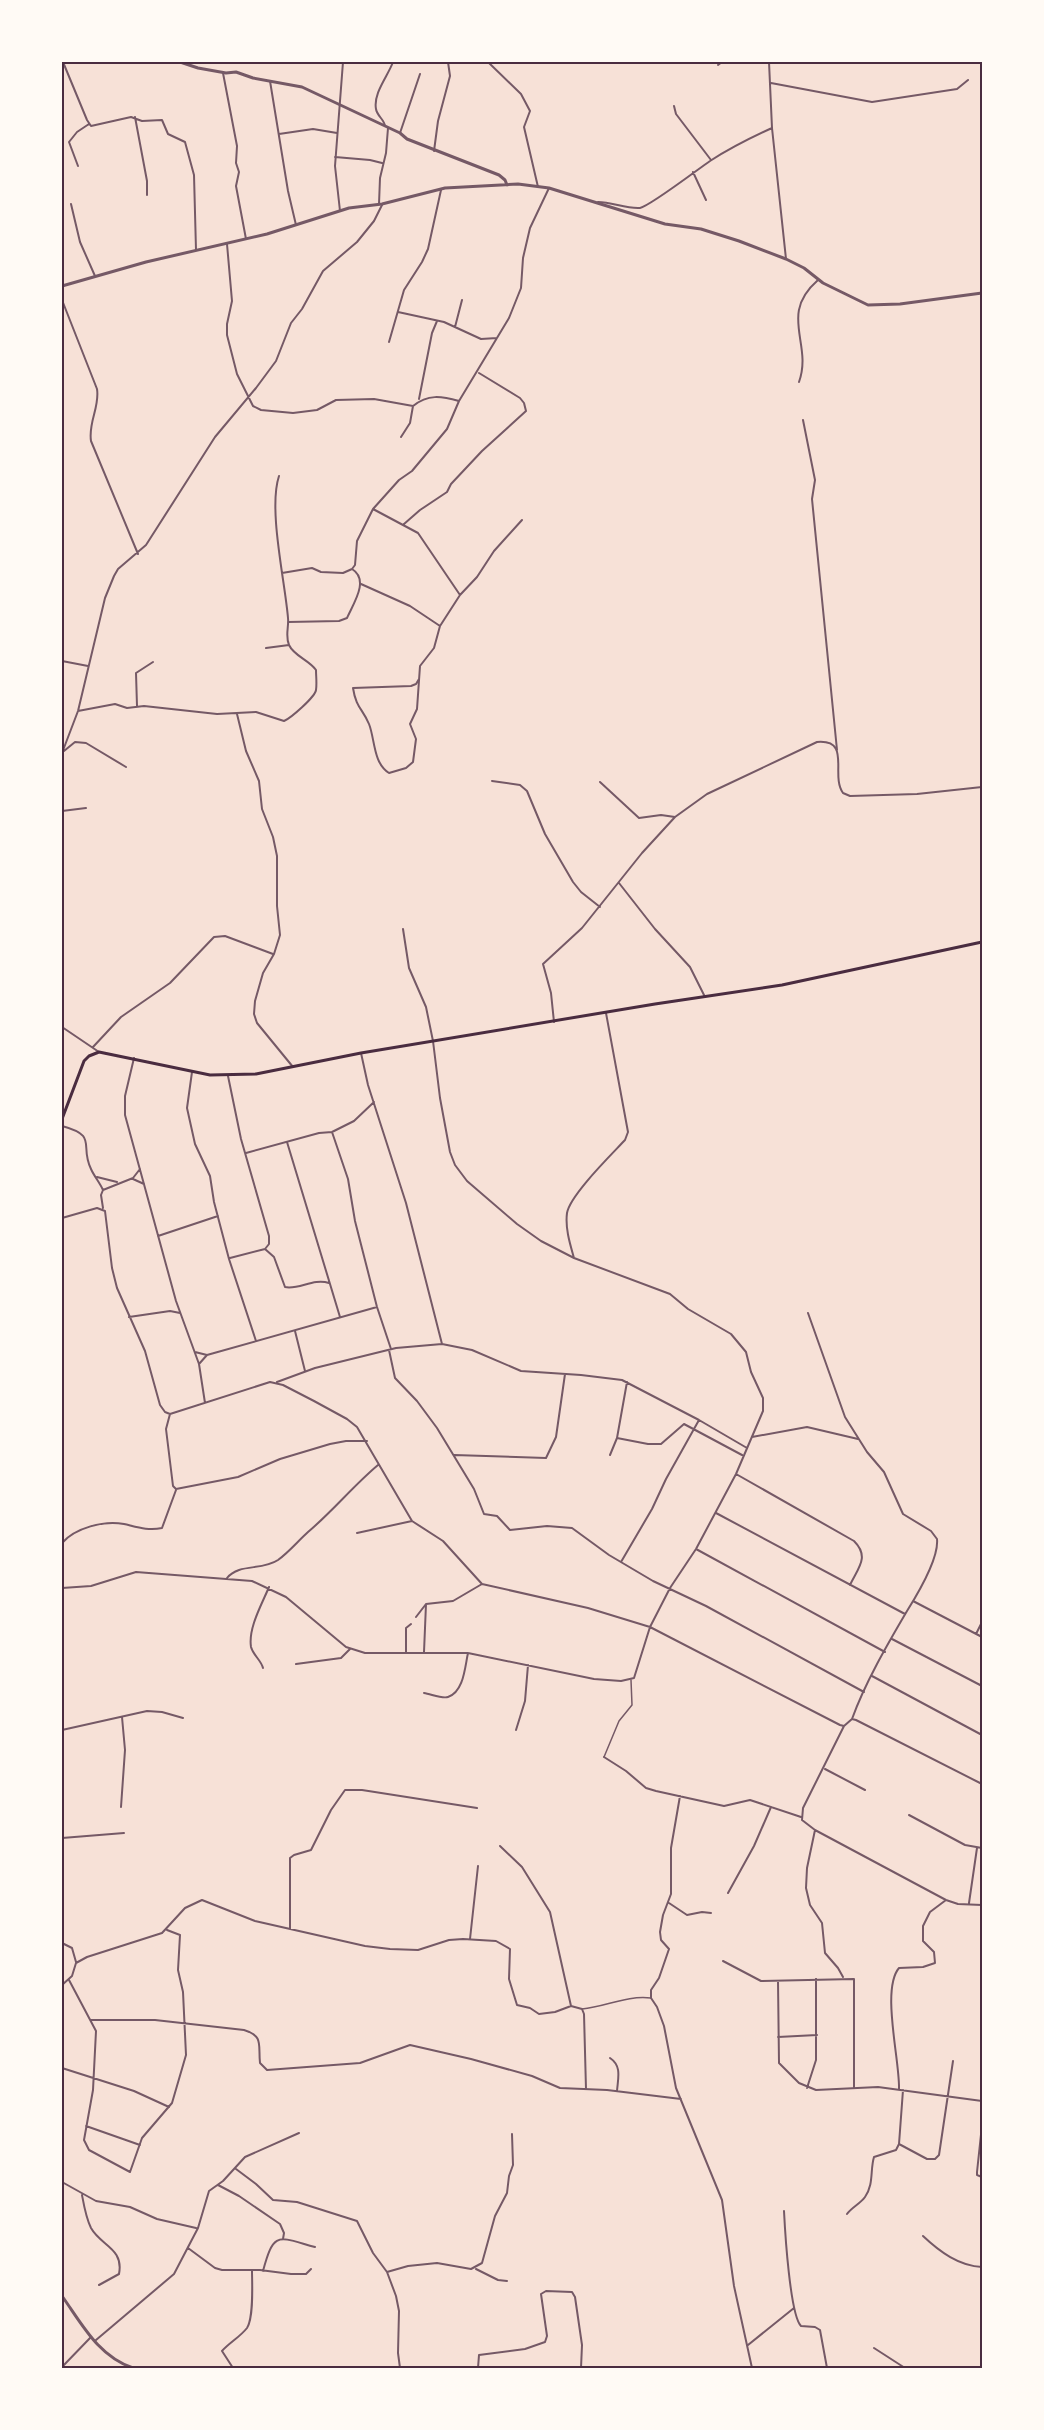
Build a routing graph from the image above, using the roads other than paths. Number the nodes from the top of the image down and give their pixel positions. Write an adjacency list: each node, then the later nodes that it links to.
1 (63, 62): 18 (street)
2 (180, 62): 10 (street)
3 (344, 62): 15 (street)
4 (393, 62): 19 (street)
5 (448, 62): 24 (street)
6 (488, 62): 31 (street)
7 (722, 62): 9 (street)
8 (769, 62): 14 (street)
9 (718, 65)
10 (223, 73): 13 (street); 41 (street)
11 (420, 74): 22 (street)
12 (968, 80): 14 (street)
13 (270, 81): 15 (street); 23 (street)
14 (771, 83): 20 (street)
15 (341, 106): 19 (street); 21 (street)
16 (674, 106): 26 (street)
17 (135, 117): 18 (street); 34 (street); 43 (street)
18 (89, 124): 28 (street)
19 (387, 127): 22 (street); 27 (street)
20 (772, 128): 26 (street); 44 (street)
21 (337, 133): 23 (street); 25 (street)
22 (400, 133): 24 (street)
23 (279, 134): 40 (street)
24 (434, 151): 30 (street)
25 (335, 157): 27 (street); 39 (street)
26 (711, 160): 29 (street)
27 (382, 164): 38 (street)
28 (78, 166)
29 (693, 172): 35 (street); 36 (street)
30 (507, 185): 31 (street); 33 (street)
31 (538, 187): 32 (street)
32 (549, 188): 36 (street); 54 (street)
33 (441, 190): 38 (street); 51 (street)
34 (147, 195)
35 (706, 200)
36 (598, 202): 44 (street)
37 (71, 204): 45 (street)
38 (380, 204): 39 (street); 58 (street)
39 (340, 211): 40 (street)
40 (296, 225): 41 (street)
41 (246, 239): 42 (street)
42 (227, 244): 43 (street); 58 (street)
43 (196, 250): 45 (street)
44 (786, 259): 46 (street)
45 (95, 276): 47 (street)
46 (818, 280): 48 (street); 57 (street)
47 (62, 286)
48 (982, 293)
49 (62, 300): 68 (street)
50 (462, 300): 53 (street)
51 (398, 312): 52 (street); 55 (street)
52 (437, 321): 53 (street); 59 (street)
53 (455, 327): 54 (street)
54 (497, 338): 56 (street)
55 (389, 342)
56 (478, 372): 60 (street); 67 (street)
57 (799, 382)
58 (248, 398): 61 (street); 68 (street)
59 (419, 400): 60 (street); 61 (street)
60 (459, 401): 65 (street)
61 (413, 406): 63 (street)
62 (803, 420): 84 (street)
63 (401, 437)
64 (279, 476): 70 (street)
65 (373, 509): 67 (street); 69 (street)
66 (522, 520): 72 (street)
67 (404, 524): 72 (street)
68 (138, 554): 79 (street)
69 (352, 569): 70 (street); 71 (street)
70 (282, 573): 73 (street)
71 (361, 584): 73 (street); 74 (street)
72 (460, 595): 74 (street)
73 (288, 622): 75 (street)
74 (440, 626): 80 (street)
75 (289, 645): 76 (street); 83 (street)
76 (266, 648)
77 (62, 661): 79 (street)
78 (153, 662): 81 (street)
79 (88, 666): 82 (street)
80 (419, 679): 80 (street)
81 (137, 706): 82 (street); 83 (street)
82 (78, 711): 85 (street)
83 (237, 713): 97 (street)
84 (837, 750): 89 (street); 92 (street)
85 (62, 753): 86 (street)
86 (126, 767)
87 (492, 781): 94 (street)
88 (600, 782): 92 (street)
89 (982, 788)
90 (86, 808): 91 (street)
91 (62, 811)
92 (675, 817): 93 (street)
93 (619, 883): 94 (street); 98 (street)
94 (600, 907): 100 (street)
95 (403, 929): 102 (street)
96 (982, 942): 98 (main road)
97 (274, 954): 103 (street); 107 (street)
98 (705, 997): 99 (main road)
99 (606, 1013): 100 (main road); 128 (street)
100 (554, 1022): 102 (main road)
101 (62, 1027): 103 (street)
102 (433, 1041): 105 (main road); 128 (street)
103 (93, 1047): 104 (street)
104 (99, 1052): 106 (main road); 111 (main road)
105 (361, 1053): 107 (main road); 110 (street)
106 (134, 1058): 108 (main road); 116 (street)
107 (293, 1067): 109 (main road)
108 (192, 1072): 109 (main road); 123 (street)
109 (228, 1076): 115 (street)
110 (374, 1102): 113 (street); 137 (street)
111 (62, 1119)
112 (62, 1126): 117 (street)
113 (332, 1132): 114 (street); 130 (street)
114 (287, 1142): 115 (street); 129 (street)
115 (246, 1153): 126 (street)
116 (140, 1169): 118 (street); 120 (street)
117 (97, 1177): 119 (street); 121 (street)
118 (133, 1178): 119 (street); 120 (street)
119 (119, 1183): 121 (street)
120 (144, 1184): 125 (street)
121 (104, 1190): 122 (street)
122 (103, 1209): 124 (street); 133 (street)
123 (218, 1216): 125 (street); 127 (street)
124 (62, 1218)
125 (158, 1236): 131 (street)
126 (266, 1249): 127 (street); 129 (street)
127 (229, 1258): 136 (street)
128 (574, 1258): 150 (street)
129 (329, 1283): 134 (street)
130 (377, 1307): 134 (street); 138 (street)
131 (180, 1313): 133 (street); 139 (street)
132 (808, 1313): 152 (street)
133 (129, 1317): 147 (street)
134 (340, 1318): 135 (street)
135 (295, 1331): 136 (street); 142 (street)
136 (256, 1341): 140 (street)
137 (442, 1344): 138 (street); 143 (street)
138 (390, 1350): 142 (street); 155 (street)
139 (194, 1352): 140 (street); 141 (street)
140 (207, 1355): 141 (street)
141 (199, 1364): 146 (street)
142 (305, 1371): 144 (street)
143 (565, 1374): 145 (street); 155 (street)
144 (277, 1382): 146 (street); 153 (street)
145 (627, 1382): 148 (street); 151 (street)
146 (205, 1402): 147 (street)
147 (170, 1414): 160 (street)
148 (699, 1420): 149 (street); 154 (street)
149 (694, 1428): 151 (street); 157 (street); 166 (street)
150 (752, 1437): 152 (street); 154 (street)
151 (618, 1438): 156 (street)
152 (858, 1439): 173 (street)
153 (366, 1441): 158 (street); 160 (street)
154 (747, 1448): 157 (street)
155 (454, 1455): 166 (street)
156 (609, 1455)
157 (744, 1456): 159 (street)
158 (378, 1465): 162 (street); 167 (street)
159 (736, 1474): 161 (street); 169 (street)
160 (176, 1489): 164 (street)
161 (716, 1512): 165 (street); 169 (street)
162 (412, 1521): 163 (street); 168 (street)
163 (357, 1533)
164 (62, 1543)
165 (696, 1549): 172 (street); 185 (street)
166 (621, 1562): 172 (street)
167 (227, 1578): 170 (street); 171 (street)
168 (482, 1584): 174 (street); 179 (street)
169 (850, 1585): 175 (street)
170 (269, 1587): 183 (street); 190 (street)
171 (62, 1588)
172 (669, 1588): 179 (street); 194 (street)
173 (913, 1601): 175 (street); 180 (street)
174 (426, 1604): 176 (street); 184 (street)
175 (905, 1614): 182 (street)
176 (416, 1617)
177 (982, 1622): 180 (street)
178 (411, 1624): 186 (street)
179 (650, 1627): 192 (street); 199 (street)
180 (976, 1634): 181 (street)
181 (982, 1637)
182 (892, 1639): 185 (street); 193 (street)
183 (350, 1649): 186 (street); 188 (street)
184 (424, 1652): 186 (street); 187 (street)
185 (885, 1652): 191 (street)
186 (406, 1653)
187 (468, 1653): 189 (street); 195 (street)
188 (296, 1664)
189 (528, 1665): 192 (street); 201 (street)
190 (263, 1668)
191 (872, 1677): 194 (street); 202 (street)
192 (631, 1680): 203 (street)
193 (982, 1686)
194 (864, 1692): 198 (street)
195 (424, 1693)
196 (122, 1717): 197 (street); 200 (street); 208 (street)
197 (183, 1718)
198 (852, 1719): 199 (street); 205 (street)
199 (844, 1726): 204 (street)
200 (62, 1730)
201 (516, 1730)
202 (982, 1735)
203 (604, 1757): 207 (street)
204 (824, 1769): 206 (street); 212 (street)
205 (982, 1784)
206 (866, 1790)
207 (680, 1796): 209 (street); 222 (street)
208 (121, 1807)
209 (771, 1807): 212 (street); 220 (street)
210 (477, 1808): 226 (street)
211 (909, 1815): 217 (street)
212 (801, 1817): 213 (street)
213 (815, 1830): 221 (street); 232 (street)
214 (124, 1833): 215 (street)
215 (62, 1838)
216 (500, 1845): 238 (street)
217 (977, 1848): 218 (street); 223 (street)
218 (982, 1848)
219 (478, 1866): 228 (street)
220 (728, 1893)
221 (946, 1900): 223 (street); 251 (street)
222 (669, 1903): 225 (street); 237 (street)
223 (969, 1903): 224 (street)
224 (982, 1905)
225 (711, 1913)
226 (290, 1929): 227 (street); 228 (street)
227 (166, 1930): 231 (street); 241 (street)
228 (470, 1939): 238 (street)
229 (62, 1943): 231 (street)
230 (723, 1961): 235 (street)
231 (76, 1963): 234 (street)
232 (843, 1978): 233 (street); 249 (street)
233 (816, 1979): 235 (street); 242 (street)
234 (69, 1980): 236 (street); 240 (street)
235 (778, 1981): 243 (street)
236 (62, 1985)
237 (651, 1998): 239 (street); 255 (street)
238 (571, 2006): 239 (street)
239 (582, 2009): 250 (street)
240 (91, 2020): 241 (street); 247 (street)
241 (185, 2023): 250 (street); 257 (street)
242 (817, 2035): 243 (street); 248 (street)
243 (778, 2037): 248 (street)
244 (610, 2058): 253 (street)
245 (953, 2061): 254 (street)
246 (62, 2068): 247 (street)
247 (92, 2078): 257 (street); 259 (street)
248 (807, 2088): 249 (street)
249 (854, 2088): 251 (street)
250 (586, 2089): 253 (street)
251 (898, 2089): 252 (street)
252 (903, 2090): 254 (street); 262 (street)
253 (617, 2091): 255 (street)
254 (947, 2096): 256 (street); 262 (street)
255 (681, 2099): 288 (street)
256 (982, 2101)
257 (169, 2107): 263 (street)
258 (982, 2125): 265 (street)
259 (86, 2126): 263 (street); 263 (street)
260 (299, 2133): 264 (street)
261 (512, 2134): 277 (street)
262 (899, 2144): 270 (street)
263 (140, 2145)
264 (235, 2169): 267 (street); 281 (street)
265 (982, 2177)
266 (62, 2182): 268 (street)
267 (218, 2185): 271 (street); 273 (street)
268 (81, 2193): 271 (street); 283 (street)
269 (784, 2211): 285 (street)
270 (847, 2214)
271 (198, 2228): 275 (street)
272 (923, 2236): 276 (street)
273 (283, 2239): 274 (street); 280 (street)
274 (315, 2247)
275 (188, 2248): 278 (street); 287 (street)
276 (982, 2267)
277 (476, 2269): 281 (street); 282 (street)
278 (252, 2270): 280 (street); 292 (street)
279 (311, 2270): 280 (street)
280 (263, 2271)
281 (387, 2272): 293 (street)
282 (507, 2281)
283 (99, 2285)
284 (62, 2296): 286 (street)
285 (795, 2307): 288 (street); 297 (street)
286 (91, 2337): 287 (street); 290 (street)
287 (94, 2342): 291 (street)
288 (748, 2345): 296 (street)
289 (874, 2348): 298 (street)
290 (62, 2367)
291 (133, 2368)
292 (233, 2368)
293 (400, 2368)
294 (478, 2368): 295 (street)
295 (581, 2368)
296 (752, 2368)
297 (827, 2368)
298 (905, 2368)

